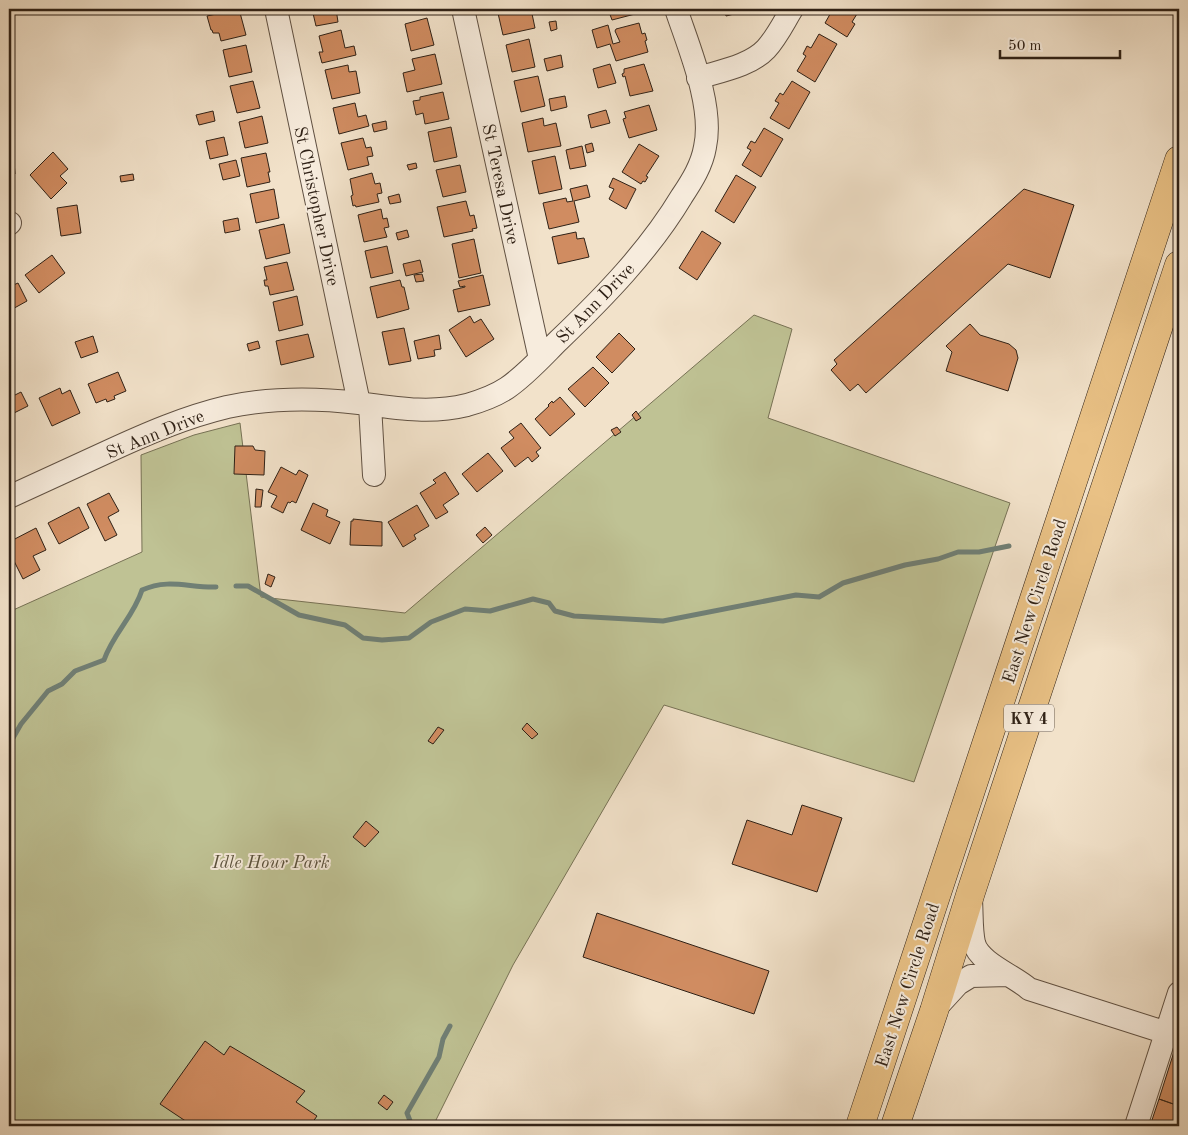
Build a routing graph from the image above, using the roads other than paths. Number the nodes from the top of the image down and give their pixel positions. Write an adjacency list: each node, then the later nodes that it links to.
1 (276, 9): 10 (street, St Christopher Drive)
2 (463, 9): 9 (street, St Teresa Drive)
3 (676, 9): 5 (street, St Ann Drive)
4 (792, 9): 5 (street)
5 (698, 78): 9 (street, St Ann Drive)
6 (1179, 160): 7 (highway, East New Circle Road / KY 4)
7 (1174, 193): 18 (highway, East New Circle Road / KY 4)
8 (1179, 265): 13 (highway, East New Circle Road / KY 4)
9 (540, 359): 10 (street, St Ann Drive)
10 (364, 404): 11 (street); 12 (street, St Ann Drive)
11 (374, 475)
12 (9, 497)
13 (971, 892): 14 (street); 16 (highway, East New Circle Road / KY 4)
14 (1008, 975): 16 (street); 17 (street)
15 (1179, 993): 17 (street)
16 (934, 1011): 19 (highway, East New Circle Road / KY 4)
17 (1167, 1033): 20 (street)
18 (860, 1126)
19 (895, 1126)
20 (1136, 1126)

